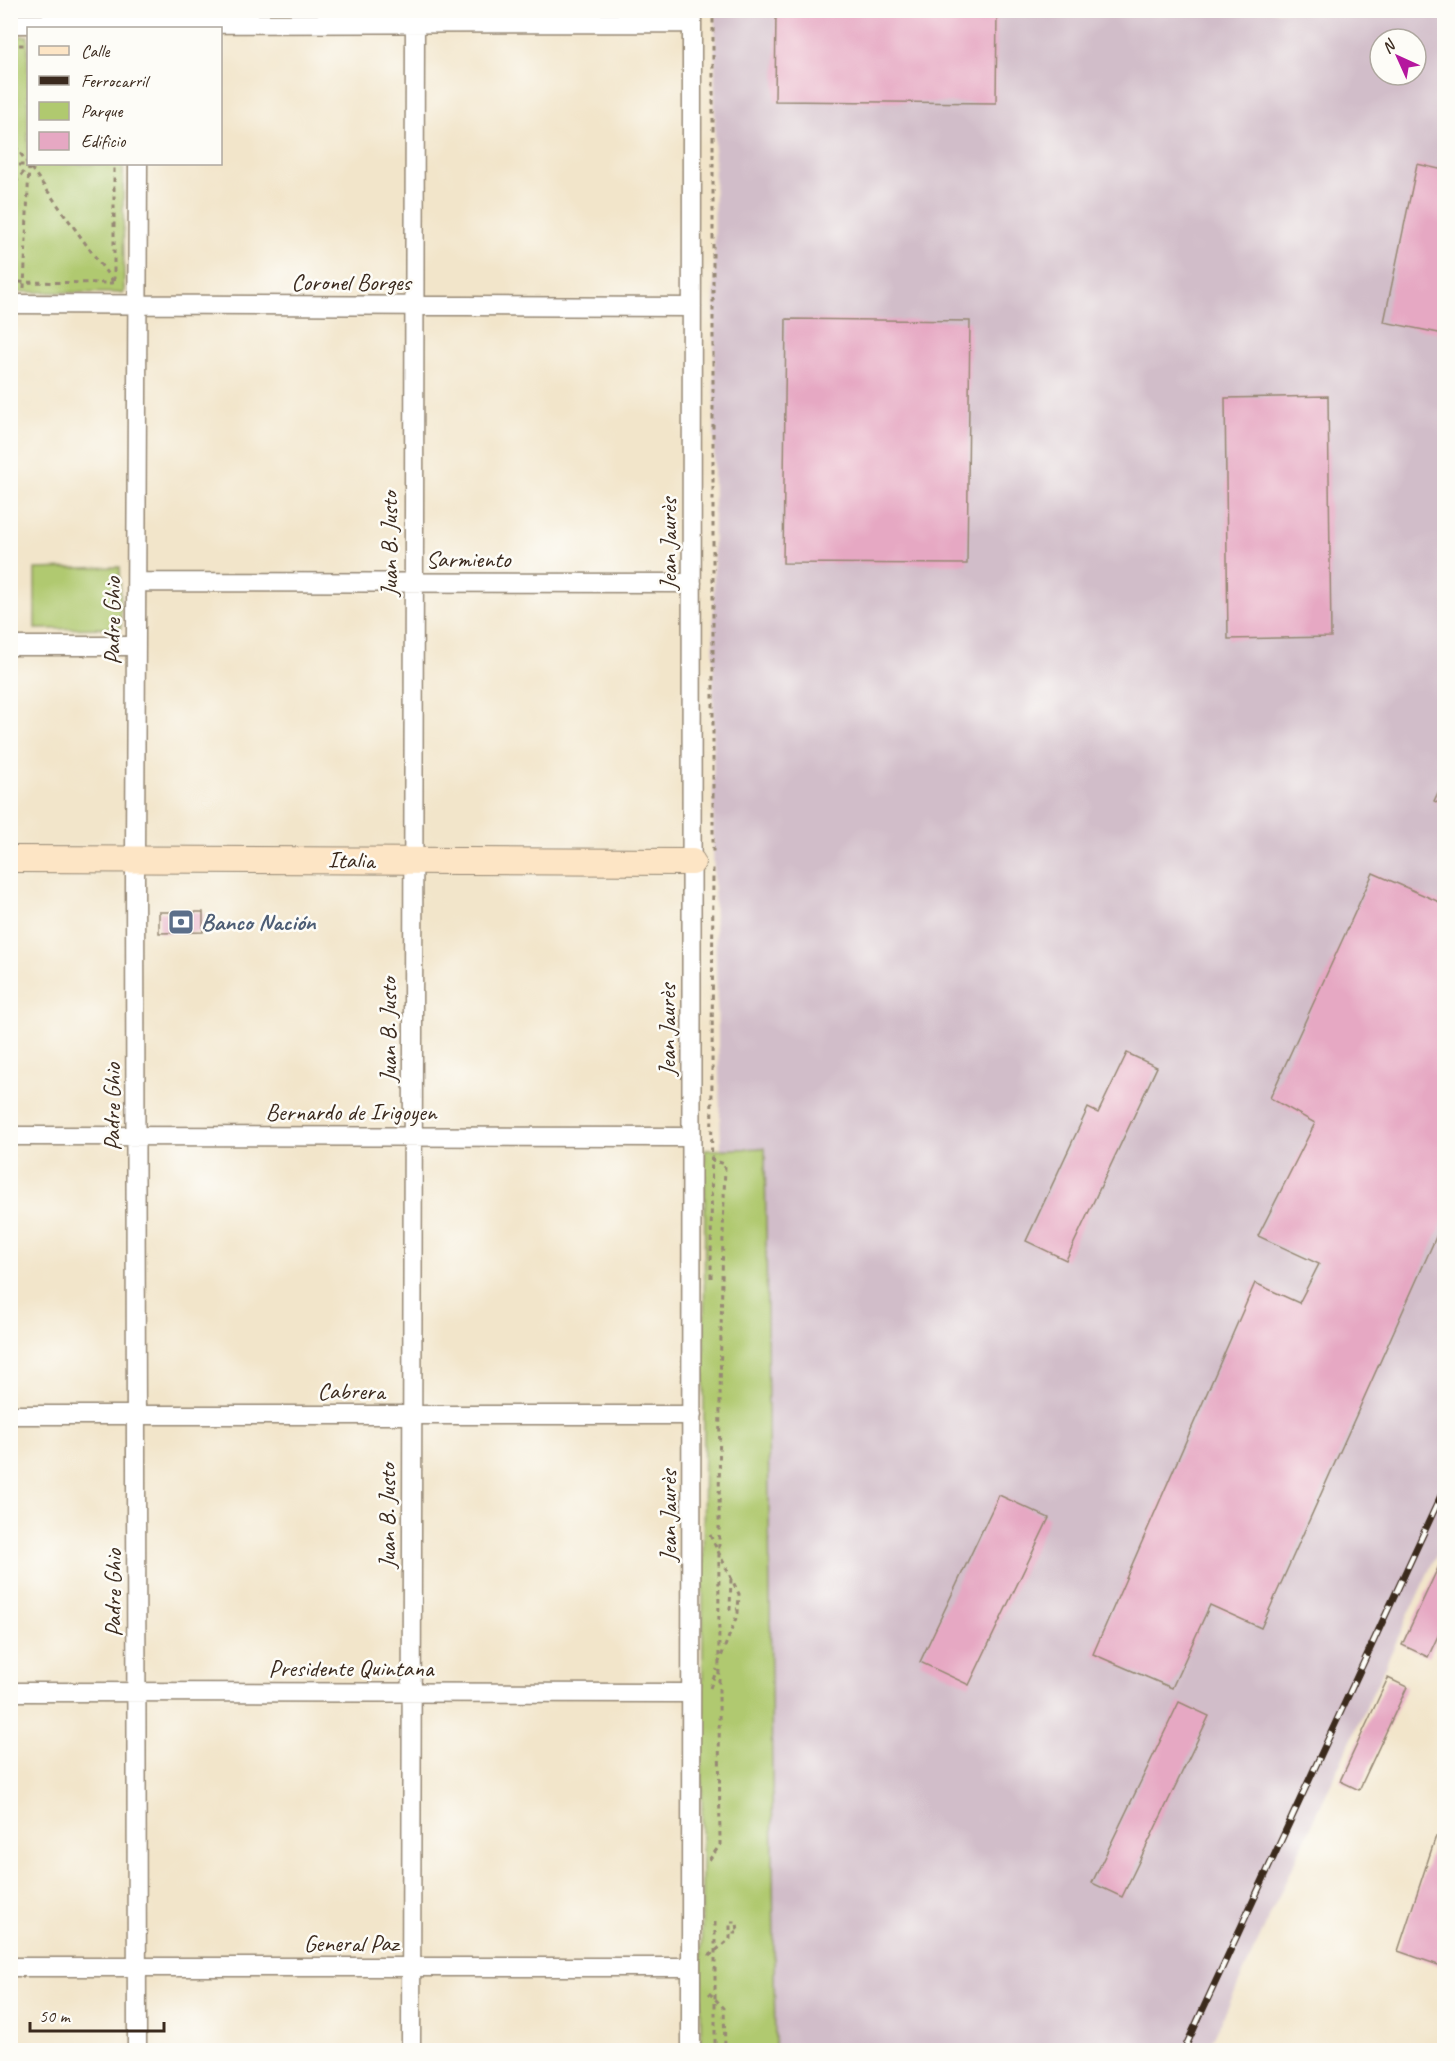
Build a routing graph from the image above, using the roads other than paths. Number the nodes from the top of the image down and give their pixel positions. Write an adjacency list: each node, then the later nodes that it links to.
1 (415, 17): 2 (street); 3 (street); 8 (street, Juan B. Justo)
2 (692, 17): 9 (street, Jean Jaurès)
3 (139, 21): 4 (street)
4 (10, 24)
5 (138, 165): 7 (street, Padre Ghio)
6 (17, 298): 7 (street, Coronel Borges)
7 (138, 305): 8 (street, Coronel Borges); 10 (street, Padre Ghio)
8 (414, 306): 9 (street, Coronel Borges); 11 (street, Juan B. Justo)
9 (692, 307): 12 (street, Jean Jaurès)
10 (136, 582): 11 (street, Sarmiento); 14 (street, Padre Ghio)
11 (413, 583): 12 (street, Sarmiento); 17 (street, Juan B. Justo)
12 (692, 583): 18 (street, Jean Jaurès)
13 (10, 646): 14 (street)
14 (136, 646): 16 (street, Padre Ghio)
15 (10, 859): 16 (street, Italia)
16 (135, 859): 17 (street, Italia); 20 (street, Padre Ghio)
17 (412, 860): 18 (street, Italia); 21 (street, Juan B. Justo)
18 (692, 862): 22 (street, Jean Jaurès)
19 (10, 1136): 20 (street, Bernardo de Irigoyen)
20 (136, 1136): 21 (street, Bernardo de Irigoyen); 24 (street, Padre Ghio)
21 (412, 1137): 22 (street, Bernardo de Irigoyen); 25 (street, Juan B. Justo)
22 (692, 1145): 26 (street, Jean Jaurès)
23 (10, 1415): 24 (street, Cabrera)
24 (136, 1415): 25 (street, Cabrera); 28 (street, Padre Ghio)
25 (411, 1415): 26 (street, Cabrera); 29 (street, Juan B. Justo)
26 (692, 1416): 30 (street, Jean Jaurès)
27 (10, 1692): 28 (street, Presidente Quintana)
28 (137, 1692): 29 (street, Presidente Quintana); 32 (street, Padre Ghio)
29 (411, 1692): 30 (street, Presidente Quintana); 33 (street, Juan B. Justo)
30 (692, 1693): 34 (street, Jean Jaurès)
31 (10, 1967): 32 (street, General Paz)
32 (137, 1967): 33 (street, General Paz); 35 (street, Padre Ghio)
33 (411, 1967): 34 (street, General Paz); 36 (street, Juan B. Justo)
34 (692, 1967): 37 (street, Jean Jaurès)
35 (137, 2050)
36 (411, 2050)
37 (691, 2050)

